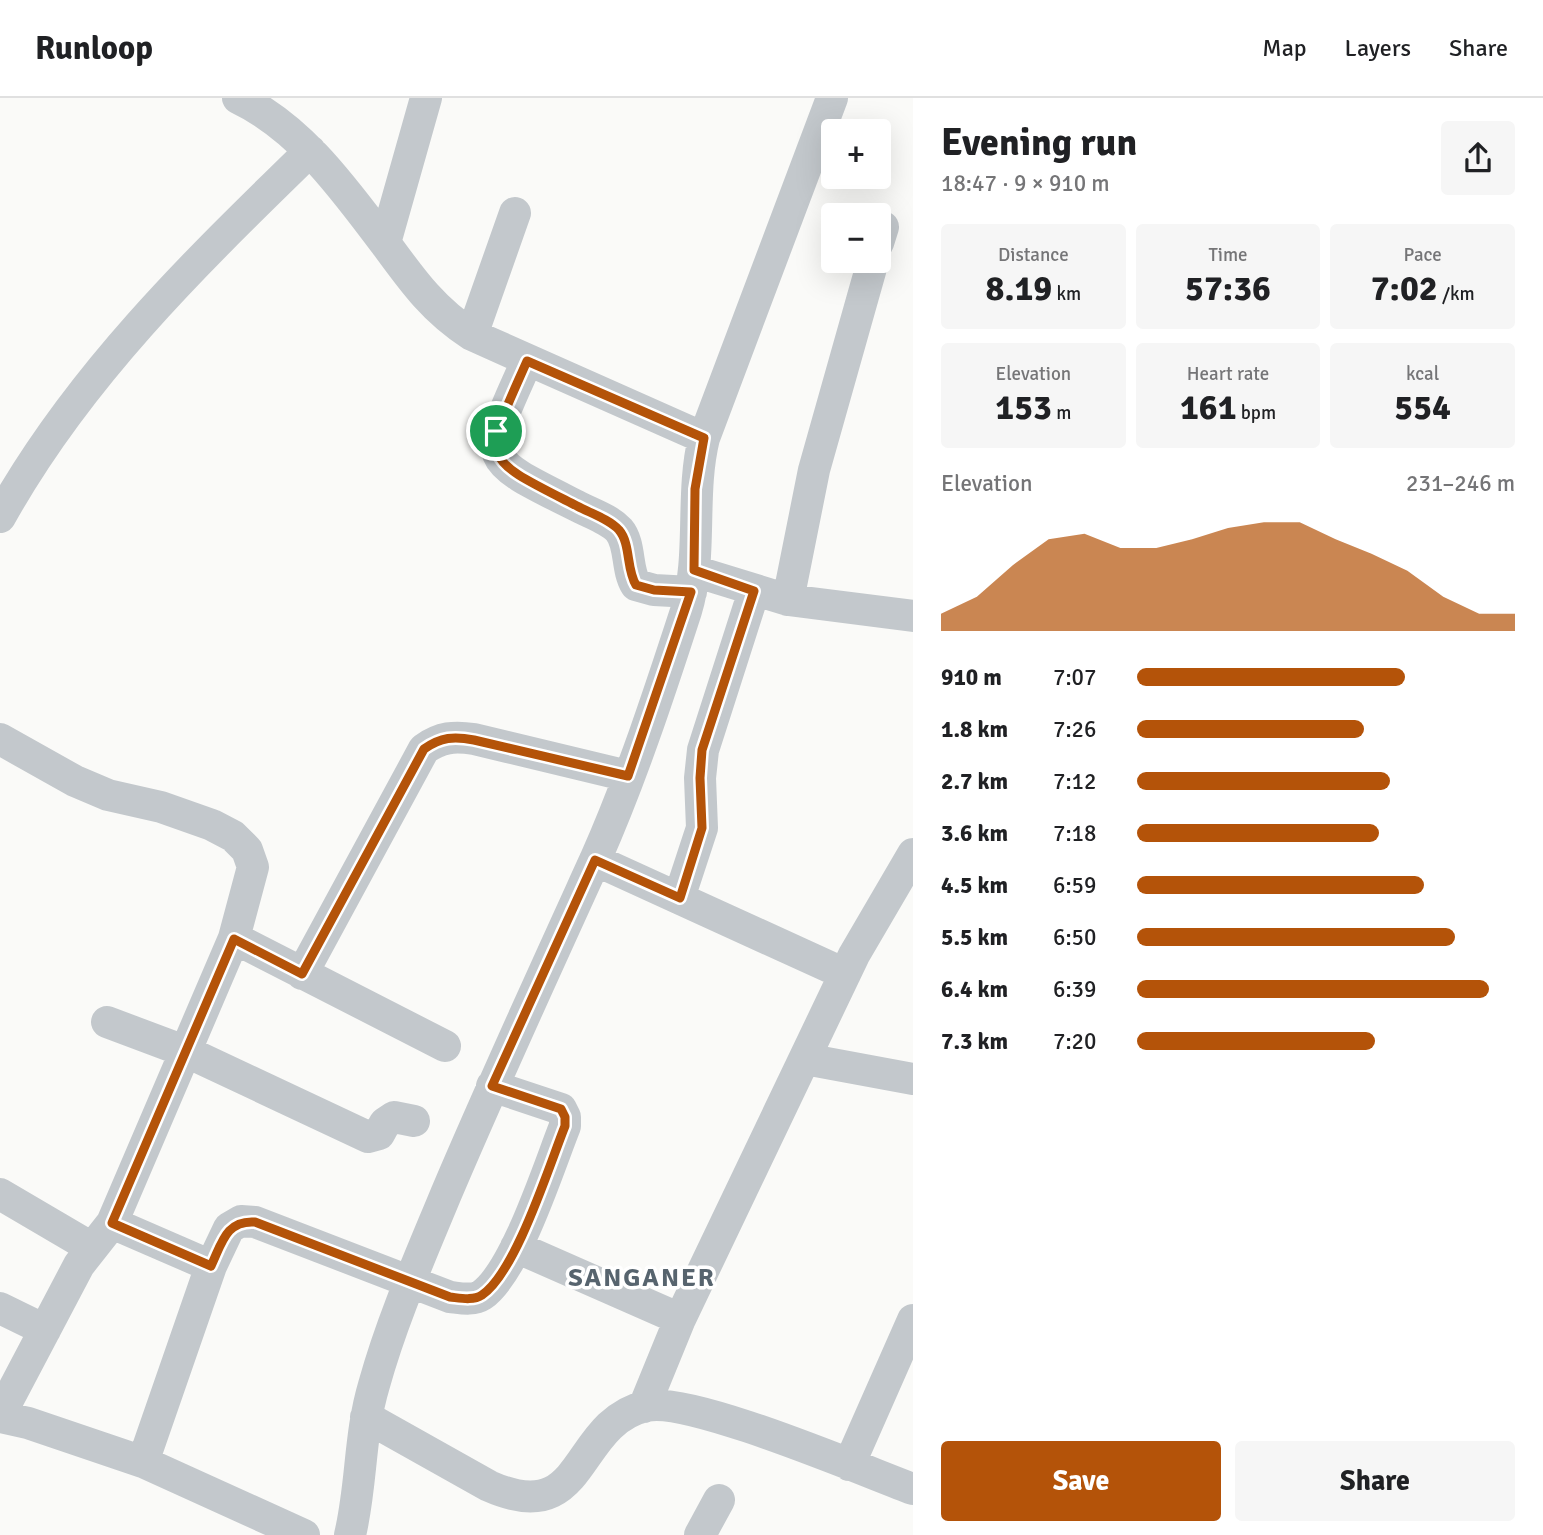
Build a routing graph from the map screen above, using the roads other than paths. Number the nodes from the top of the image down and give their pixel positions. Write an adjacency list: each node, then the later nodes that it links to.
1 (238, 98): 4 (street)
2 (426, 98): 6 (street)
3 (832, 98): 10 (street)
4 (310, 151): 6 (street); 11 (street)
5 (515, 213): 8 (street)
6 (385, 243): 8 (street)
7 (870, 273): 14 (street)
8 (472, 335): 9 (street)
9 (527, 361): 10 (street); 12 (street)
10 (704, 438): 12 (street)
11 (0, 517)
12 (693, 581): 13 (street); 17 (street)
13 (754, 591): 14 (street); 20 (street)
14 (788, 600): 15 (street)
15 (913, 616)
16 (0, 739): 21 (street)
17 (628, 776): 19 (street); 22 (street)
18 (913, 854): 23 (street)
19 (595, 860): 20 (street); 29 (street)
20 (680, 898): 23 (street)
21 (234, 939): 22 (street); 26 (street)
22 (302, 974): 25 (street)
23 (845, 974): 27 (street)
24 (107, 1022): 26 (street)
25 (445, 1046)
26 (187, 1052): 30 (street); 32 (street)
27 (805, 1059): 28 (street); 38 (street)
28 (913, 1079)
29 (492, 1086): 33 (street); 36 (street)
30 (414, 1121)
31 (0, 1194): 34 (street)
32 (112, 1223): 34 (street); 35 (street)
33 (516, 1247): 36 (street); 38 (street)
34 (92, 1248): 40 (street)
35 (211, 1266): 36 (street); 44 (street)
36 (411, 1279): 43 (street)
37 (0, 1308): 40 (street)
38 (681, 1319): 41 (street)
39 (913, 1320): 45 (street)
40 (45, 1330): 42 (street)
41 (644, 1406): 43 (street); 45 (street)
42 (0, 1416): 44 (street)
43 (366, 1417): 49 (street)
44 (143, 1462): 48 (street)
45 (849, 1465): 46 (street)
46 (913, 1489)
47 (719, 1500): 50 (street)
48 (304, 1535)
49 (351, 1535)
50 (700, 1535)

